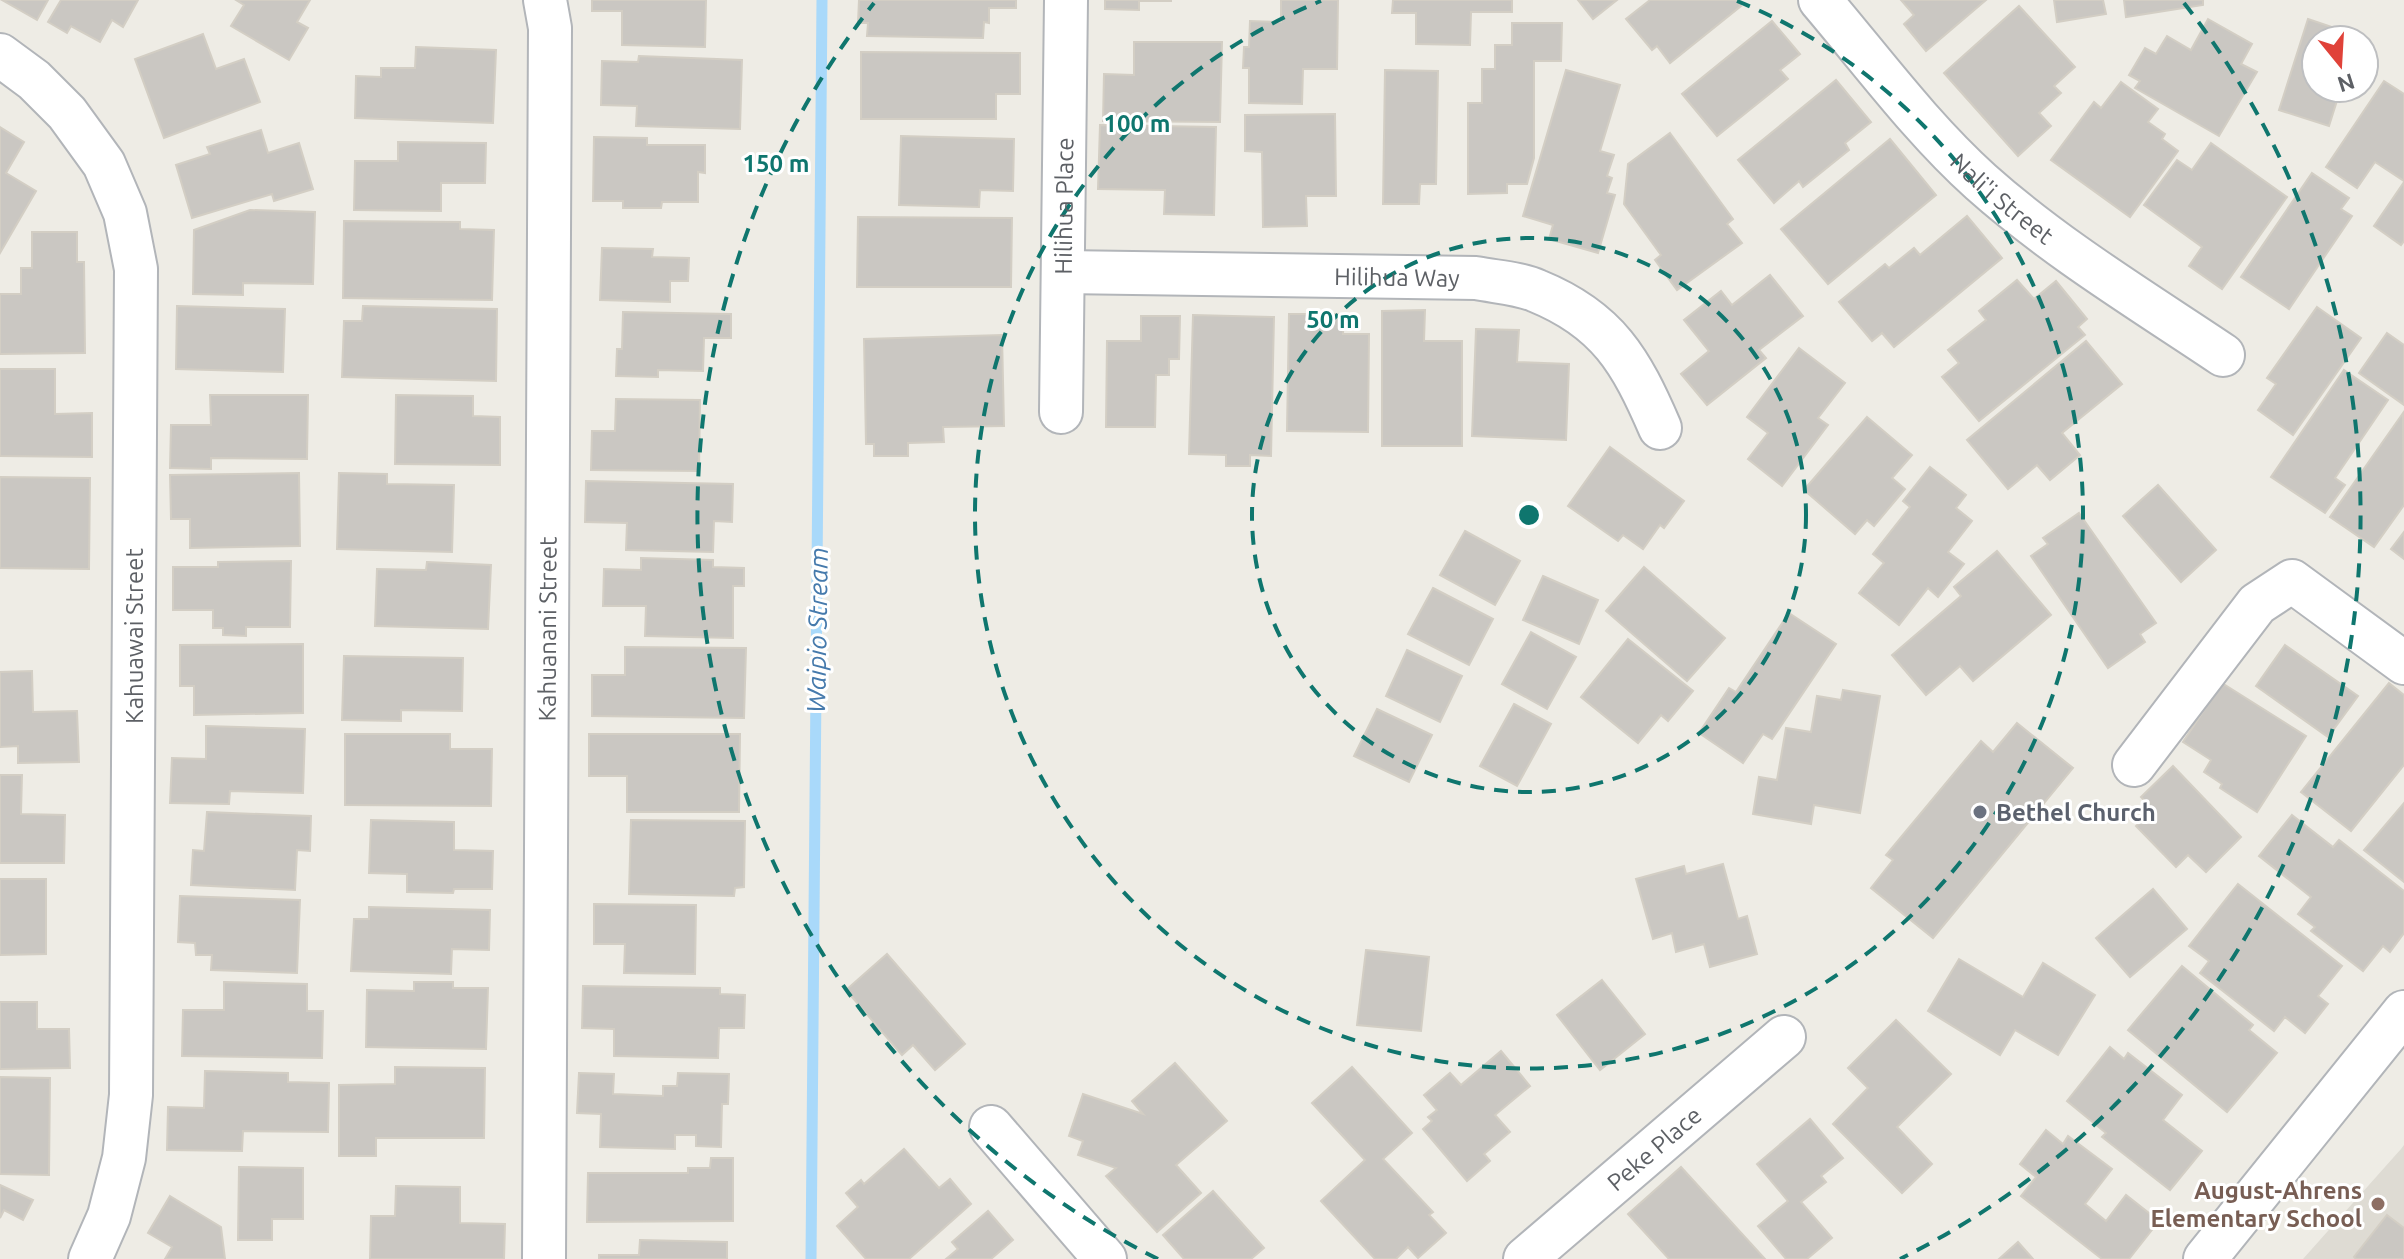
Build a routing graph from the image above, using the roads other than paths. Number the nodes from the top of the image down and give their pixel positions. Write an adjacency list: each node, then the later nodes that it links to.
1 (545, 0): 15 (street, Kahuanani Street)
2 (1066, 0): 5 (street, Hilihua Place)
3 (1820, 0): 6 (street, Nali'i Street)
4 (0, 55): 14 (street, Kahuawai Street)
5 (1063, 272): 7 (street, Hilihua Place); 8 (street, Hilihua Way)
6 (2223, 355)
7 (1061, 412)
8 (1660, 428)
9 (2404, 663): 10 (street)
10 (2134, 765)
11 (2404, 1012): 18 (street)
12 (1784, 1037): 17 (street, Peke Place)
13 (991, 1127): 16 (street)
14 (90, 1259)
15 (544, 1259)
16 (1105, 1259)
17 (1525, 1259)
18 (2205, 1259)

